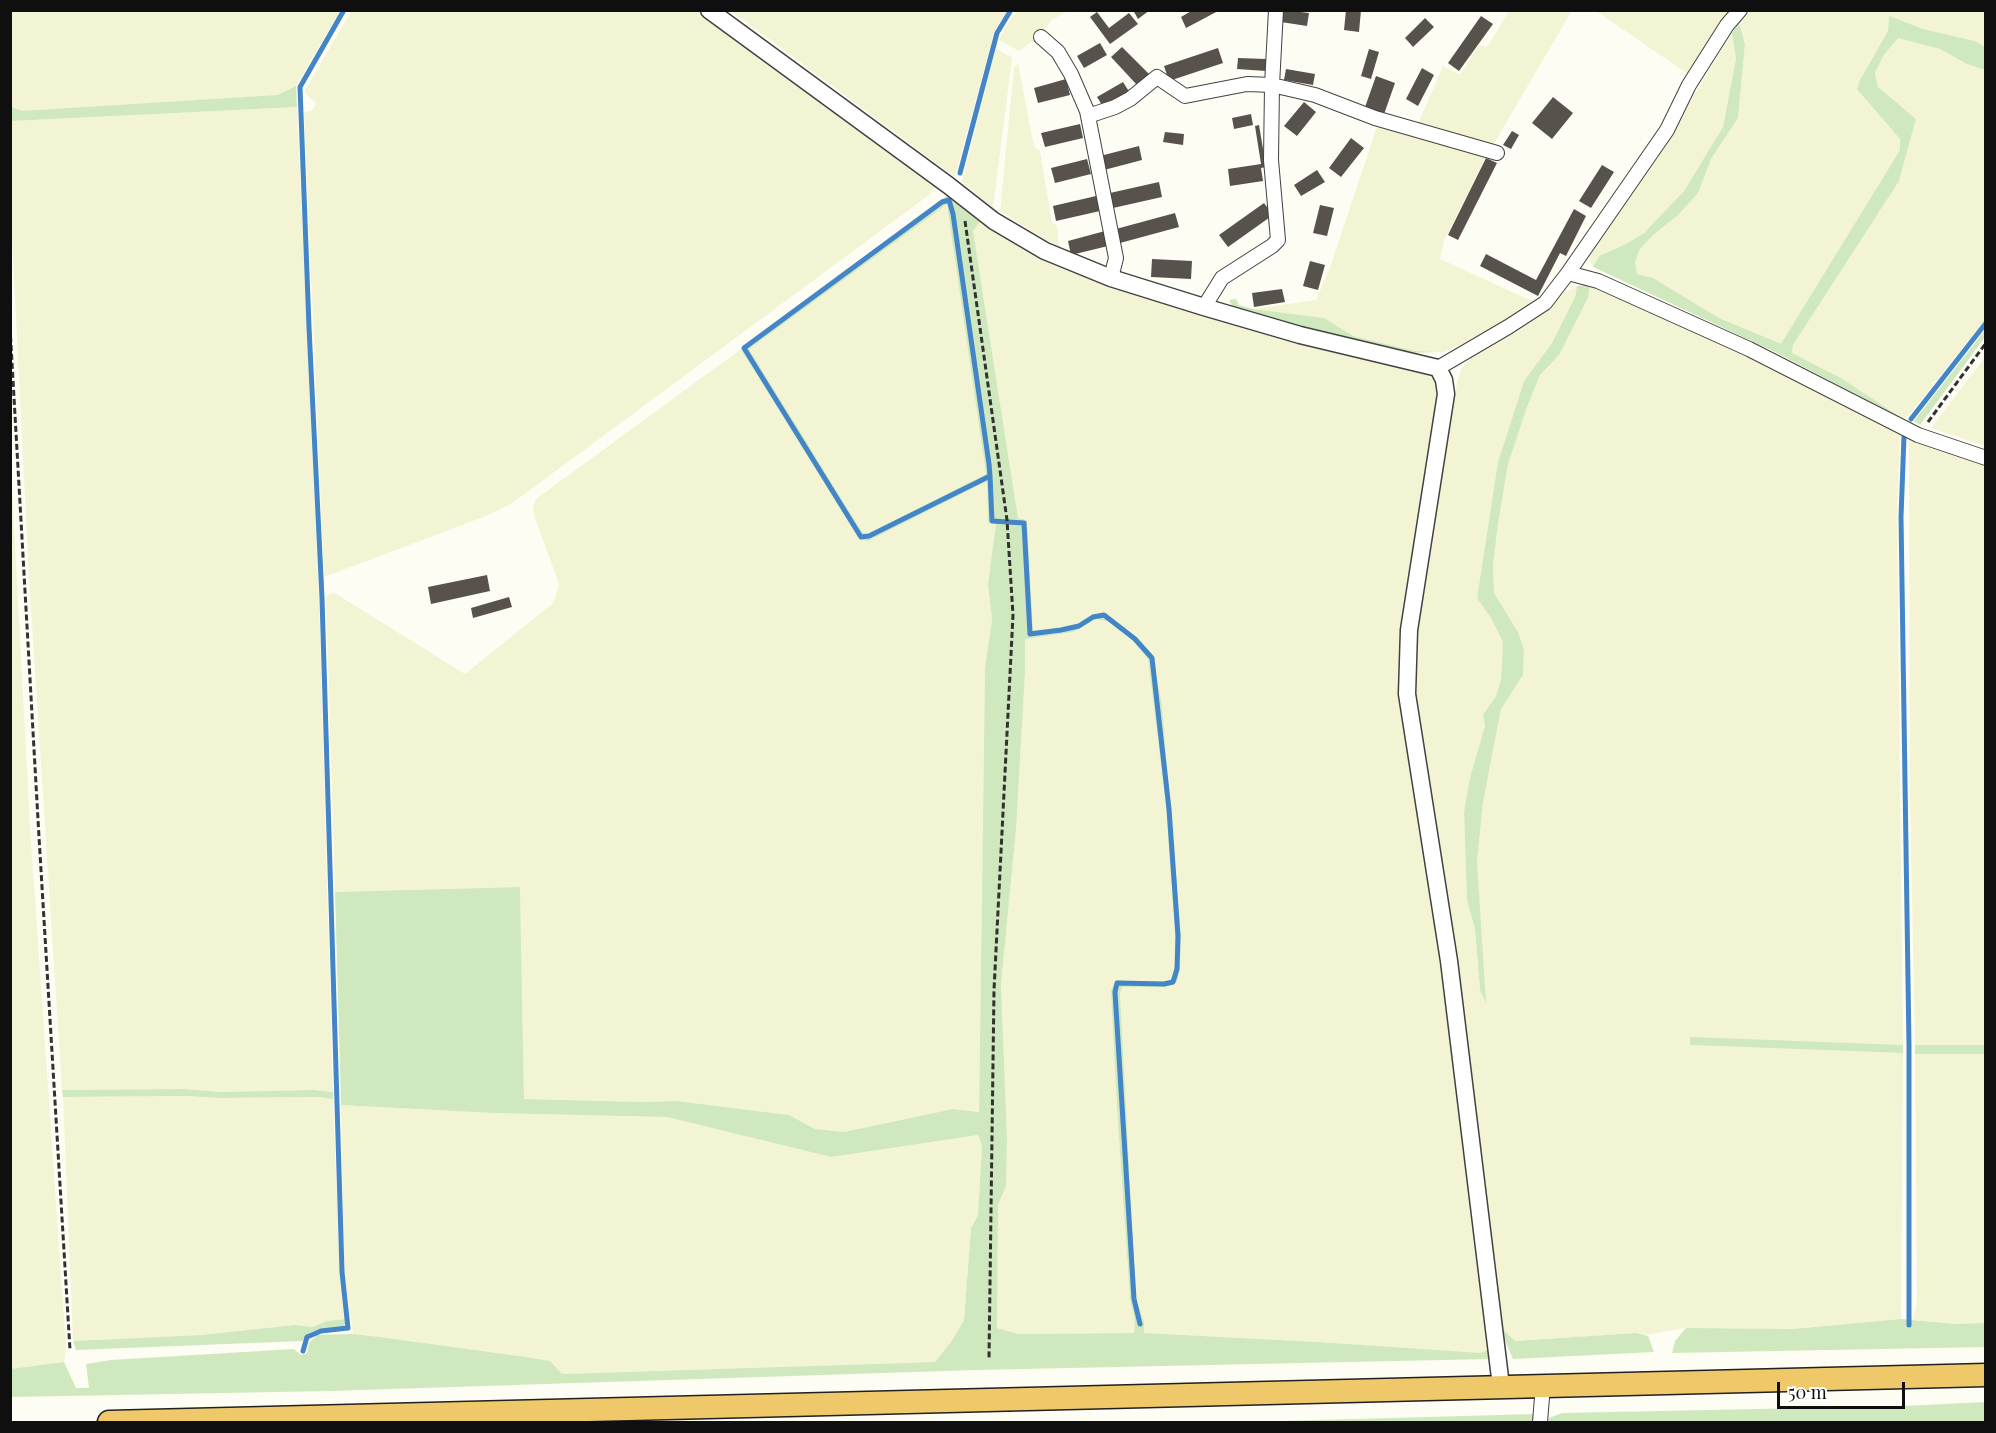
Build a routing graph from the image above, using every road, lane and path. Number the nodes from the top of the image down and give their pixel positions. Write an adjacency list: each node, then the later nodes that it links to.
1 (709, 10): 8 (street)
2 (1276, 10): 5 (street)
3 (1740, 10): 9 (street)
4 (1041, 37): 6 (street)
5 (1272, 85): 6 (street); 7 (street); 11 (street)
6 (1088, 116): 10 (street)
7 (1497, 153)
8 (964, 198): 10 (street); 18 (path)
9 (1569, 273): 14 (street); 15 (street)
10 (1111, 278): 11 (street)
11 (1204, 307): 14 (street)
12 (10, 327): 17 (path)
13 (1986, 343): 15 (path)
14 (1437, 368): 21 (street)
15 (1918, 435): 16 (street)
16 (1986, 458)
17 (70, 1350)
18 (989, 1359)
19 (1986, 1375): 20 (highway)
20 (1543, 1385): 21 (highway); 23 (street)
21 (1501, 1386): 22 (highway)
22 (109, 1422)
23 (1540, 1422)

